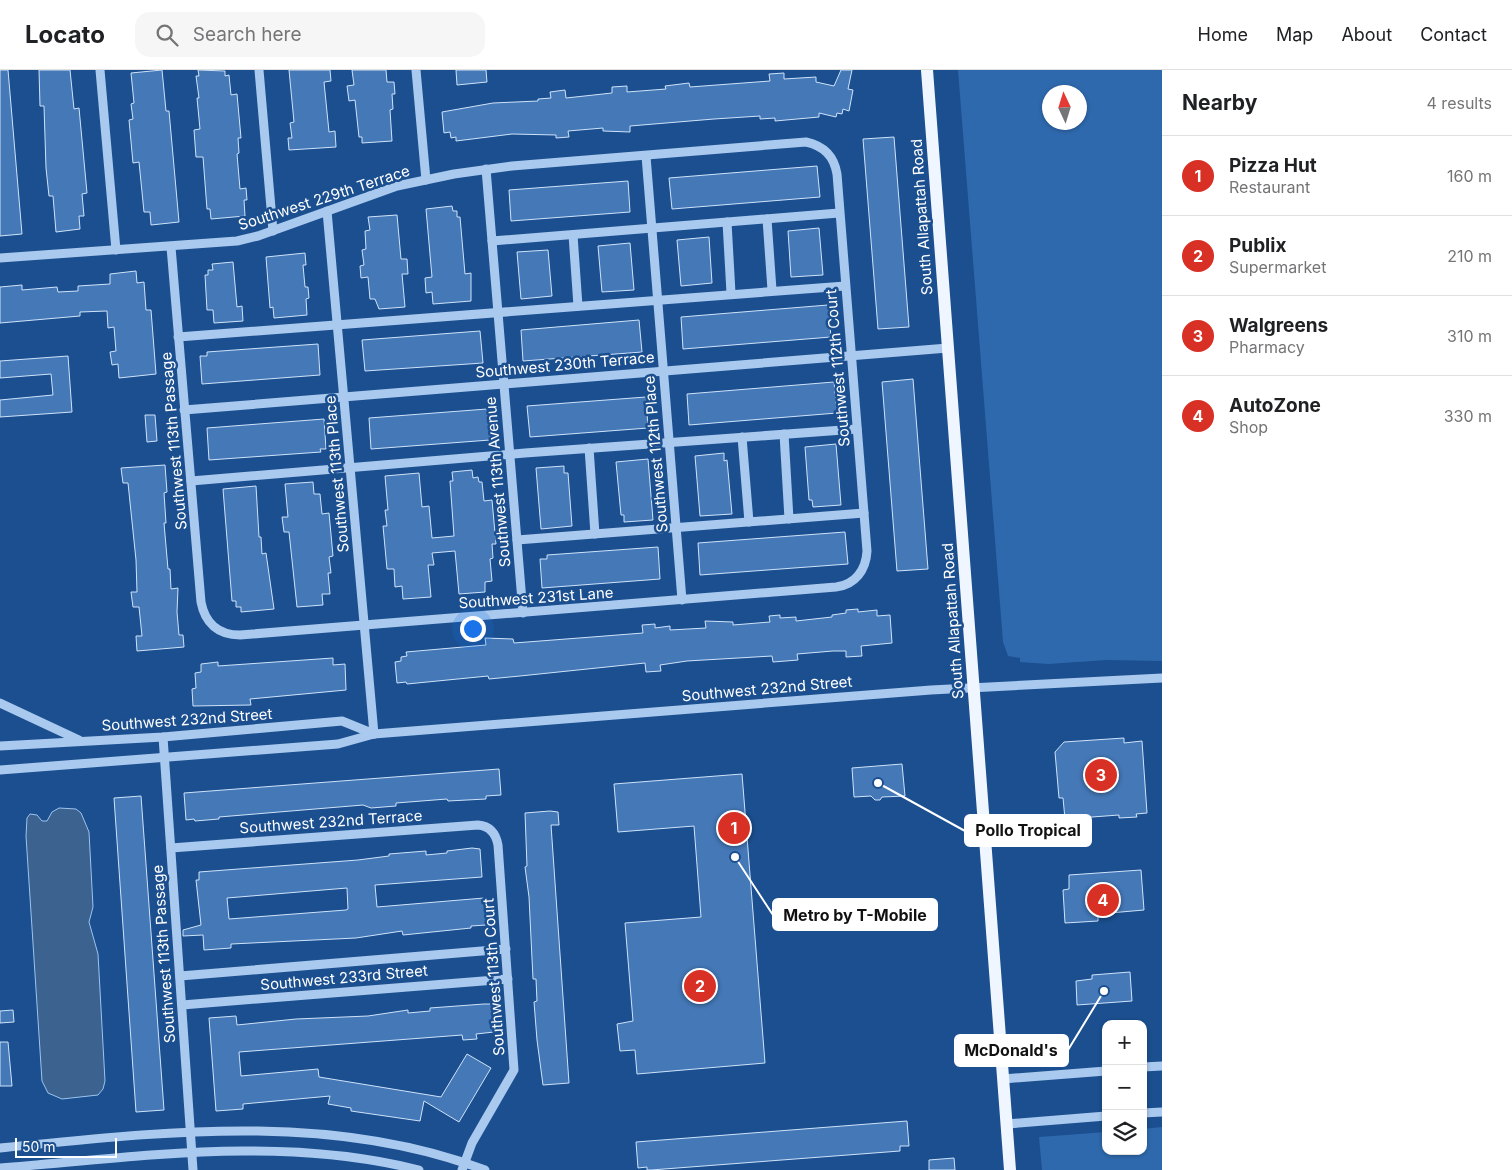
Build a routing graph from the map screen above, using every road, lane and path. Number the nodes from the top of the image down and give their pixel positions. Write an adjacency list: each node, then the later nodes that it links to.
1 (100, 70): 18 (street)
2 (259, 70): 14 (street)
3 (416, 70): 8 (street)
4 (926, 70): 28 (main road, South Allapattah Road)
5 (646, 156): 6 (street, Southwest 229th Terrace); 7 (street, Southwest 229th Terrace); 13 (street, Southwest 112th Place)
6 (831, 156): 10 (street, Southwest 112th Court)
7 (486, 170): 8 (street, Southwest 229th Terrace); 16 (street, Southwest 113th Avenue)
8 (426, 180): 9 (street, Southwest 229th Terrace)
9 (327, 211): 14 (street, Southwest 229th Terrace); 26 (street, Southwest 113th Place)
10 (839, 213): 11 (street); 20 (street, Southwest 112th Court)
11 (767, 219): 12 (street); 21 (street)
12 (727, 222): 13 (street); 22 (street)
13 (652, 229): 15 (street); 23 (street, Southwest 112th Place)
14 (273, 231): 17 (street, Southwest 229th Terrace)
15 (573, 235): 16 (street); 24 (street)
16 (492, 241): 25 (street, Southwest 113th Avenue)
17 (171, 247): 18 (street, Southwest 229th Terrace); 27 (street, Southwest 113th Passage)
18 (116, 250): 19 (street, Southwest 229th Terrace)
19 (0, 258)
20 (845, 286): 21 (street); 29 (street, Southwest 112th Court)
21 (772, 290): 22 (street)
22 (731, 293): 23 (street)
23 (657, 300): 24 (street); 30 (street, Southwest 112th Place)
24 (578, 306): 25 (street)
25 (498, 312): 26 (street); 31 (street, Southwest 113th Avenue)
26 (338, 324): 27 (street); 32 (street, Southwest 113th Place)
27 (178, 337): 33 (street, Southwest 113th Passage)
28 (948, 348): 29 (street, Southwest 230th Terrace); 54 (main road, South Allapattah Road)
29 (850, 356): 30 (street, Southwest 230th Terrace); 34 (street, Southwest 112th Court)
30 (663, 371): 31 (street, Southwest 230th Terrace); 37 (street, Southwest 112th Place)
31 (504, 384): 32 (street, Southwest 230th Terrace); 39 (street, Southwest 113th Avenue)
32 (344, 397): 33 (street, Southwest 230th Terrace); 40 (street, Southwest 113th Place)
33 (184, 410): 41 (street, Southwest 113th Passage)
34 (857, 429): 35 (street); 42 (street, Southwest 112th Court)
35 (784, 434): 36 (street); 43 (street)
36 (742, 437): 37 (street); 44 (street)
37 (669, 442): 38 (street); 45 (street, Southwest 112th Place)
38 (589, 448): 39 (street); 46 (street)
39 (510, 454): 40 (street); 47 (street, Southwest 113th Avenue)
40 (350, 467): 41 (street); 51 (street, Southwest 113th Place)
41 (191, 481): 52 (street, Southwest 113th Passage)
42 (864, 512): 43 (street); 48 (street, Southwest 112th Court)
43 (789, 519): 44 (street)
44 (749, 522): 45 (street)
45 (676, 528): 46 (street); 49 (street, Southwest 112th Place)
46 (595, 534): 47 (street)
47 (517, 540): 50 (street, Southwest 113th Avenue)
48 (858, 576): 49 (street, Southwest 231st Lane)
49 (682, 600): 50 (street, Southwest 231st Lane)
50 (523, 613): 51 (street, Southwest 231st Lane)
51 (363, 624): 52 (street, Southwest 231st Lane); 56 (street, Southwest 113th Place)
52 (215, 628)
53 (1162, 678): 54 (street, Southwest 232nd Street)
54 (975, 688): 56 (street, Southwest 232nd Street); 71 (main road, South Allapattah Road)
55 (0, 703): 58 (street)
56 (374, 734): 57 (street, Southwest 232nd Street); 60 (street, Southwest 232nd Street)
57 (163, 737): 58 (street, Southwest 232nd Street); 60 (street, Southwest 113th Passage)
58 (82, 741): 59 (street, Southwest 232nd Street)
59 (0, 746)
60 (164, 757): 61 (street, Southwest 232nd Street); 63 (street, Southwest 113th Passage)
61 (0, 770)
62 (492, 831): 63 (street, Southwest 232nd Terrace); 64 (street, Southwest 113th Court)
63 (171, 848): 65 (street, Southwest 113th Passage)
64 (506, 949): 65 (street, Southwest 233rd Street); 66 (street, Southwest 113th Court)
65 (180, 976): 67 (street, Southwest 113th Passage)
66 (508, 979): 67 (street, Southwest 233rd Street); 79 (street, Southwest 113th Court)
67 (182, 1005): 76 (street, Southwest 113th Passage)
68 (1162, 1066): 69 (street)
69 (1147, 1068)
70 (1102, 1071): 71 (street)
71 (1003, 1079): 75 (main road, South Allapattah Road)
72 (1162, 1112): 73 (street)
73 (1147, 1113)
74 (1102, 1116): 75 (street)
75 (1007, 1124): 84 (main road, South Allapattah Road)
76 (190, 1132): 77 (street); 78 (street, Southwest 113th Passage); 79 (street)
77 (0, 1148)
78 (191, 1152): 80 (street); 81 (street, Southwest 113th Passage); 82 (street)
79 (463, 1166): 83 (street)
80 (0, 1168)
81 (193, 1170)
82 (419, 1170)
83 (485, 1170)
84 (1010, 1170)

